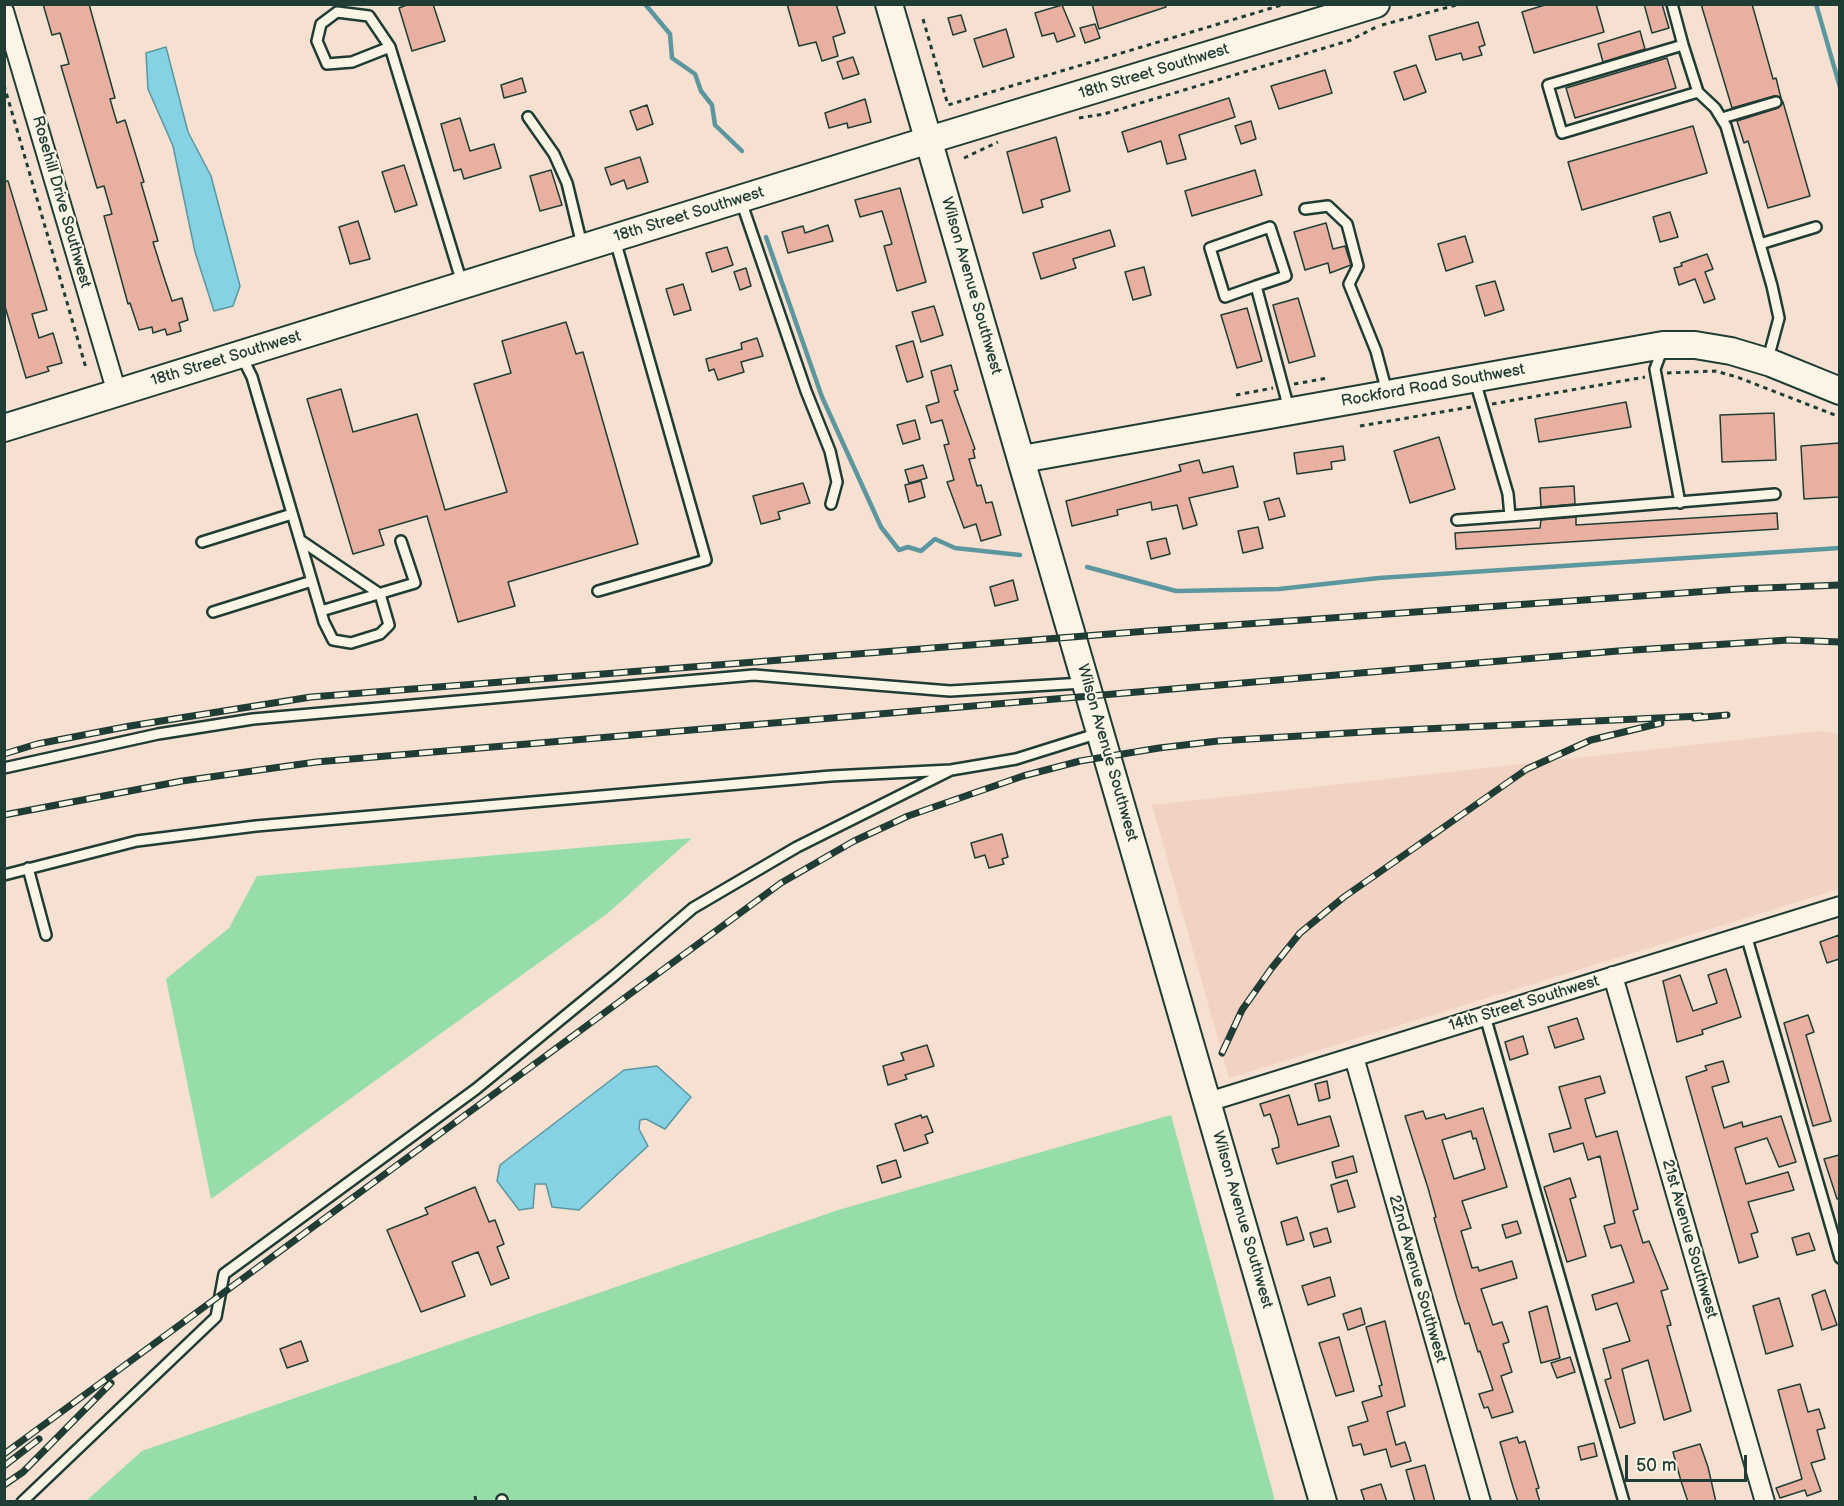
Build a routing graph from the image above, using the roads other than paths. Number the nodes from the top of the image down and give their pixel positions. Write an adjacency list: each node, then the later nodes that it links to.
1 (889, 4): 11 (street, Wilson Avenue Southwest)
2 (1376, 4): 11 (street, 18th Street Southwest)
3 (1672, 4): 5 (lane)
4 (4, 11): 25 (street, Rosehill Drive Southwest)
5 (1683, 45): 7 (lane); 7 (lane)
6 (390, 47): 6 (lane); 18 (lane)
7 (1698, 92): 10 (lane)
8 (1776, 102): 10 (lane)
9 (528, 117): 17 (lane)
10 (1722, 118): 16 (lane)
11 (929, 140): 12 (street, 18th Street Southwest); 29 (street, Wilson Avenue Southwest)
12 (740, 199): 15 (street, 18th Street Southwest); 32 (lane)
13 (1305, 209): 26 (lane)
14 (1816, 228): 16 (lane)
15 (615, 238): 17 (street, 18th Street Southwest); 40 (lane)
16 (1760, 244): 22 (lane)
17 (583, 248): 18 (street, 18th Street Southwest)
18 (463, 285): 21 (street, 18th Street Southwest)
19 (1256, 286): 19 (lane); 27 (lane)
20 (1663, 345): 22 (street, Rockford Road Southwest); 23 (street, Rockford Road Southwest); 31 (lane)
21 (241, 355): 25 (street, 18th Street Southwest); 33 (lane)
22 (1767, 362): 24 (street, Rockford Road Southwest)
23 (1474, 379): 26 (street, Rockford Road Southwest); 34 (lane)
24 (1839, 391)
25 (117, 393): 28 (street, 18th Street Southwest)
26 (1388, 394): 27 (street, Rockford Road Southwest)
27 (1290, 412): 29 (street, Rockford Road Southwest)
28 (4, 428)
29 (1022, 459): 44 (street, Wilson Avenue Southwest)
30 (1775, 494): 31 (lane)
31 (1680, 503): 34 (lane)
32 (831, 504)
33 (292, 514): 36 (lane); 38 (lane)
34 (1510, 516): 35 (lane)
35 (1457, 520)
36 (300, 540): 39 (lane); 41 (lane)
37 (401, 541): 41 (lane)
38 (202, 542)
39 (312, 581): 42 (lane); 43 (lane)
40 (598, 591)
41 (381, 594): 42 (lane); 42 (lane)
42 (321, 611)
43 (213, 612)
44 (1087, 682): 45 (street, Wilson Avenue Southwest); 46 (lane)
45 (1101, 732): 47 (lane); 56 (street, Wilson Avenue Southwest)
46 (4, 768)
47 (951, 770): 48 (lane); 58 (lane)
48 (28, 868): 49 (lane); 51 (lane)
49 (4, 875)
50 (1839, 906): 52 (street, 14th Street Southwest)
51 (46, 935)
52 (1746, 935): 53 (street, 14th Street Southwest); 57 (lane)
53 (1614, 976): 54 (street, 14th Street Southwest); 62 (street, 21st Avenue Southwest)
54 (1485, 1016): 55 (street, 14th Street Southwest); 61 (lane)
55 (1354, 1057): 56 (street, 14th Street Southwest); 60 (street, 22nd Avenue Southwest)
56 (1208, 1102): 59 (street, Wilson Avenue Southwest)
57 (1839, 1258)
58 (22, 1502)
59 (1323, 1502)
60 (1481, 1502)
61 (1624, 1502)
62 (1765, 1502)

